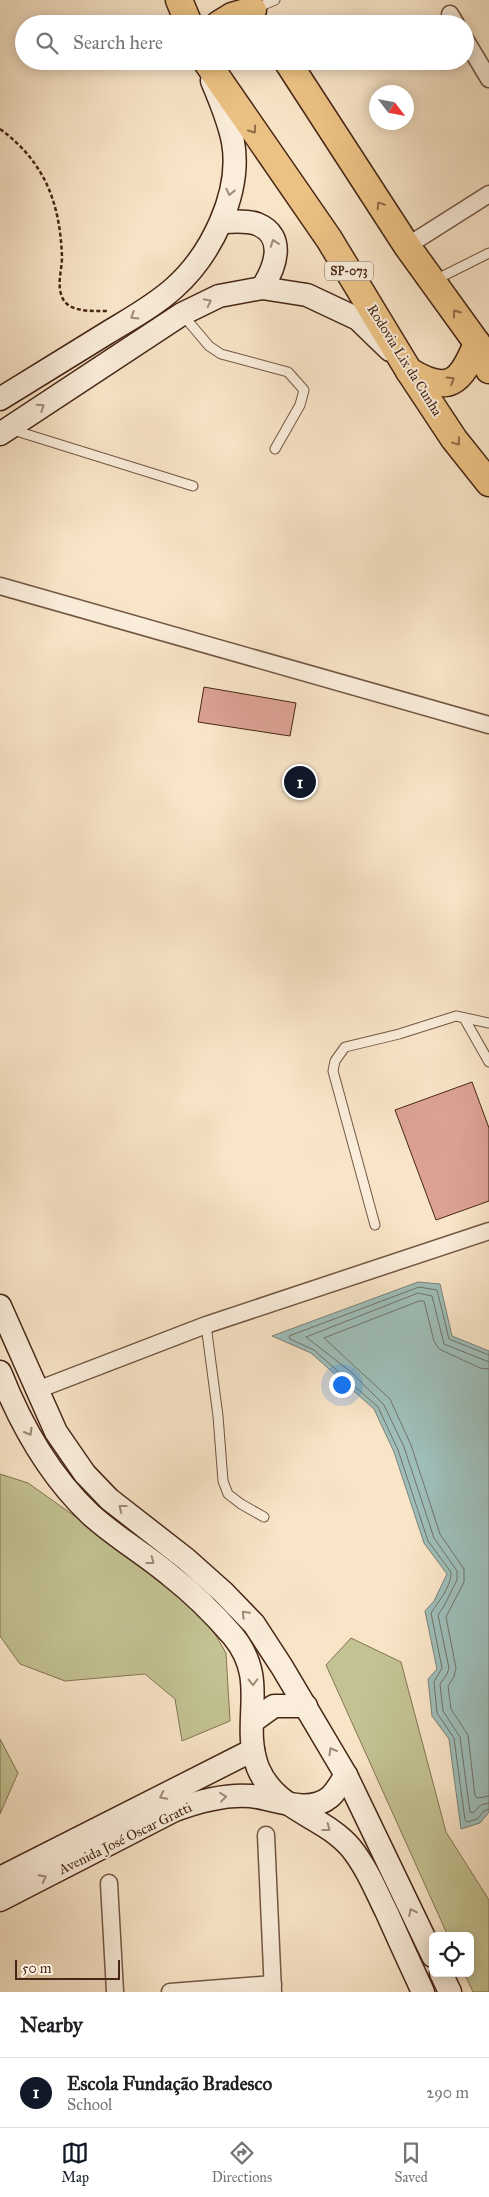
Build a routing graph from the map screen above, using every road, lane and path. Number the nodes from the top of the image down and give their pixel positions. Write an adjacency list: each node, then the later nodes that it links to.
1 (179, 0): 3 (main road)
2 (260, 7): 4 (main road)
3 (185, 15)
4 (235, 15)
5 (474, 54): 9 (street)
6 (208, 70): 12 (main road, one-way to 12)
7 (211, 70): 21 (main road, Rodovia Lix da Cunha / SP-073, one-way to 21)
8 (293, 70): 13 (main road, one-way to 8)
9 (489, 79)
10 (0, 129): 17 (path)
11 (489, 194): 13 (street)
12 (222, 222): 16 (main road, one-way to 12); 22 (main road, one-way to 22)
13 (407, 246): 15 (main road)
14 (489, 253): 15 (lane)
15 (432, 281): 19 (main road, one-way to 15)
16 (262, 288): 18 (main road, one-way to 16); 21 (main road)
17 (116, 310)
18 (182, 314): 23 (main road, one-way to 18); 24 (lane)
19 (477, 343): 20 (main road); 21 (main road, one-way to 19)
20 (489, 370)
21 (409, 371): 25 (main road, Rodovia Lix da Cunha / SP-073, one-way to 25)
22 (0, 399)
23 (4, 431): 26 (lane)
24 (275, 449)
25 (489, 483)
26 (194, 486)
27 (0, 586): 28 (street)
28 (489, 725)
29 (464, 1018): 30 (lane); 31 (lane); 32 (lane)
30 (489, 1023)
31 (489, 1062)
32 (375, 1225)
33 (489, 1231): 35 (street)
34 (0, 1306): 37 (main road)
35 (206, 1326): 37 (street); 39 (lane)
36 (0, 1372): 38 (main road)
37 (37, 1390): 40 (main road, one-way to 37)
38 (5, 1399): 41 (main road, one-way to 41)
39 (264, 1517)
40 (306, 1706): 41 (main road); 43 (main road, one-way to 40)
41 (253, 1721): 42 (main road)
42 (253, 1750): 44 (main road); 46 (main road, Avenida José Oscar Gratti, one-way to 46)
43 (346, 1775): 44 (main road); 49 (main road, one-way to 43)
44 (285, 1803): 48 (main road, Avenida José Oscar Gratti, one-way to 44); 54 (main road, one-way to 54)
45 (266, 1835): 51 (street)
46 (0, 1878)
47 (109, 1883): 52 (street)
48 (0, 1900)
49 (429, 1948)
50 (443, 1977): 55 (main road)
51 (273, 1988): 53 (street)
52 (115, 1992)
53 (170, 1992)
54 (423, 1992)
55 (450, 1992)

